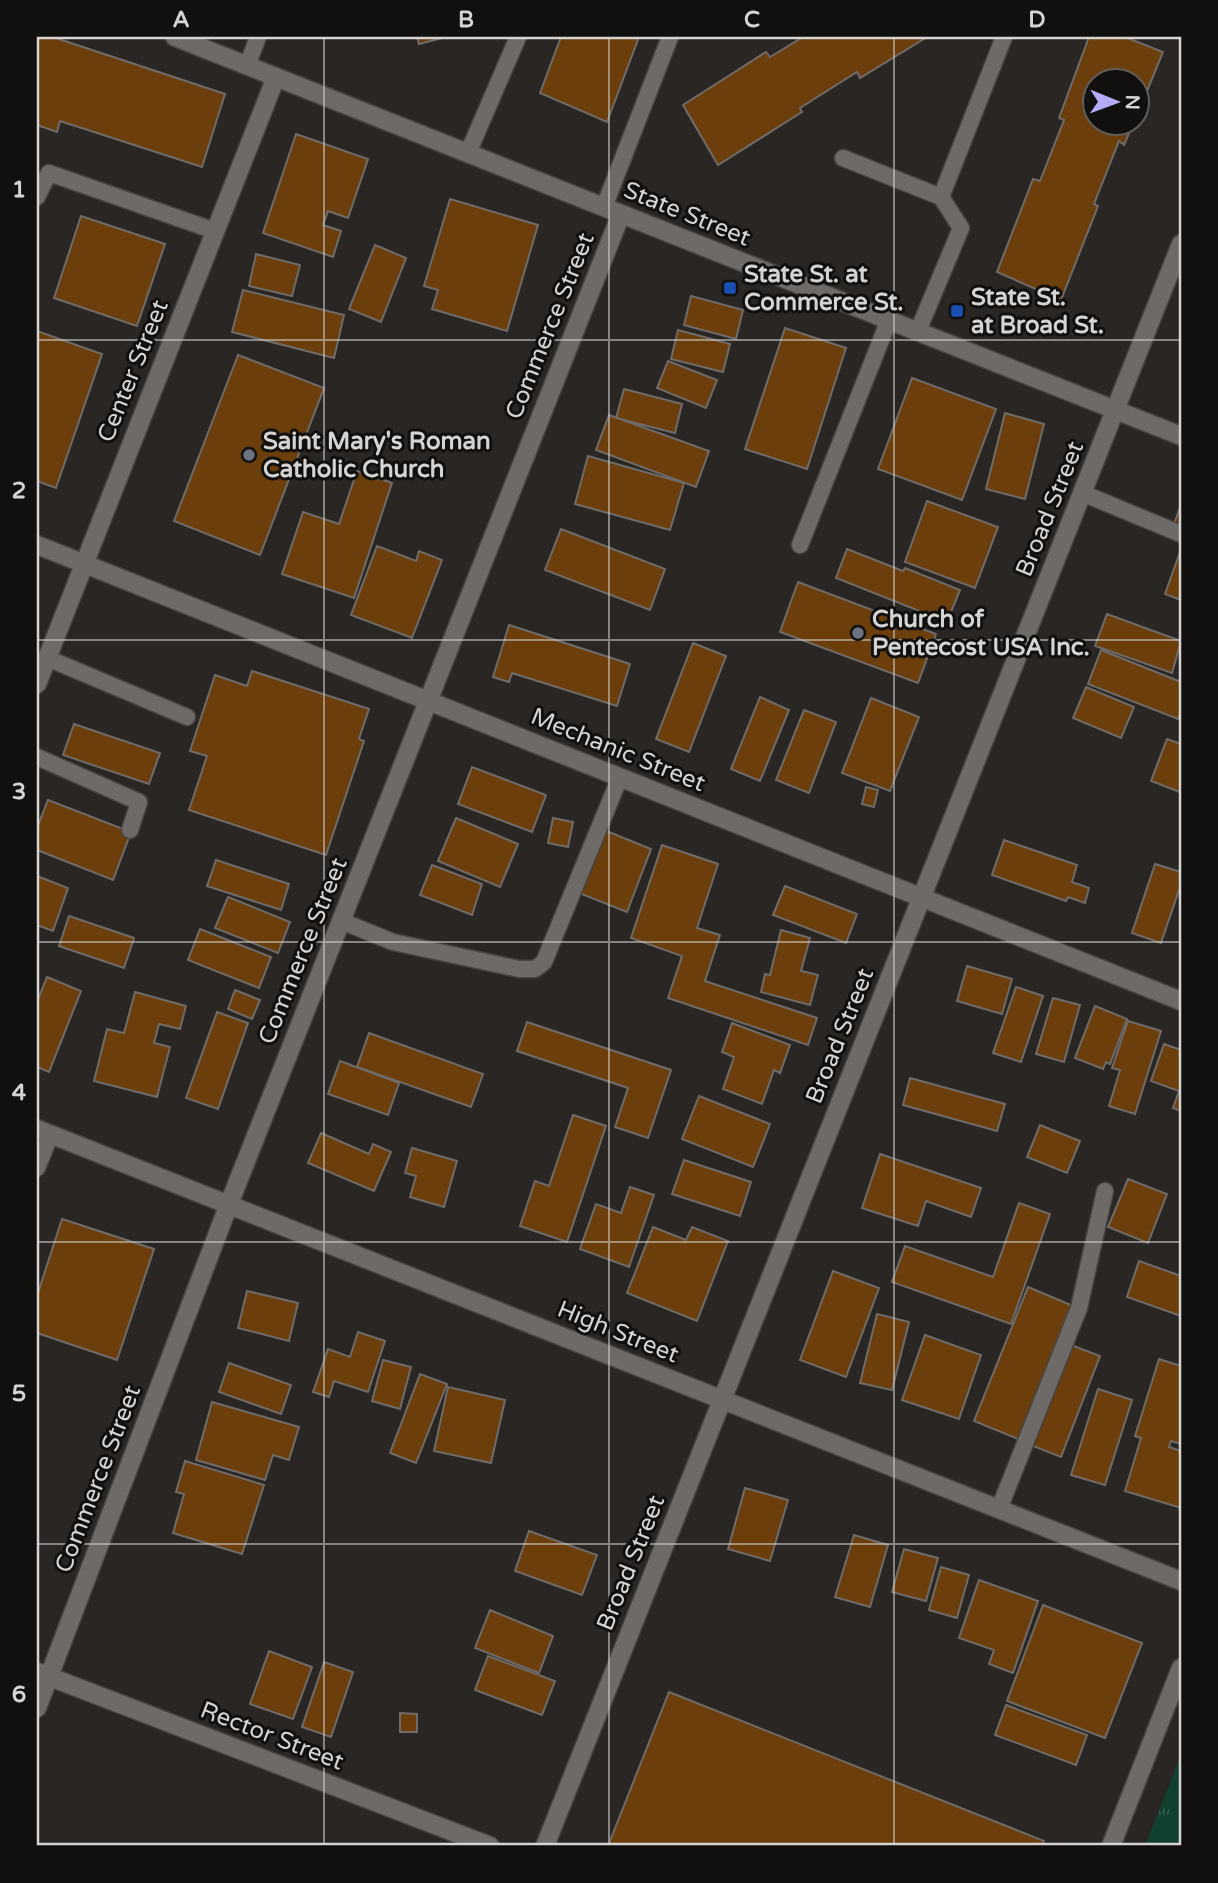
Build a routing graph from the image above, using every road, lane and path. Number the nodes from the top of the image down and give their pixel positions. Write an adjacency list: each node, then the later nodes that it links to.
1 (175, 37): 6 (street, State Street)
2 (258, 37): 6 (lane)
3 (518, 37): 8 (lane)
4 (670, 37): 12 (lane)
5 (1004, 37): 11 (lane)
6 (247, 66): 7 (street, State Street)
7 (276, 77): 8 (street, State Street); 14 (street, Center Street)
8 (468, 153): 12 (street, State Street)
9 (843, 158): 11 (lane)
10 (37, 197): 14 (lane)
11 (941, 197): 17 (lane)
12 (604, 207): 13 (street, State Street)
13 (621, 214): 16 (street, State Street); 27 (street, Commerce Street)
14 (215, 231): 24 (street, Center Street)
15 (1181, 244): 18 (street, Broad Street)
16 (889, 320): 17 (street, State Street); 23 (lane)
17 (918, 331): 18 (street, State Street)
18 (1116, 410): 19 (street, State Street); 20 (street, Broad Street)
19 (1181, 436)
20 (1082, 493): 21 (lane); 32 (street, Broad Street)
21 (1181, 534)
22 (37, 545): 24 (street, Mechanic Street)
23 (800, 545)
24 (84, 564): 25 (street, Center Street); 27 (street, Mechanic Street)
25 (47, 658): 26 (street, Center Street); 28 (lane)
26 (37, 684)
27 (428, 701): 30 (street, Mechanic Street); 33 (street, Commerce Street)
28 (187, 717)
29 (37, 757): 31 (lane)
30 (620, 777): 32 (street, Mechanic Street); 33 (lane)
31 (130, 831)
32 (922, 898): 34 (street, Mechanic Street); 39 (street, Broad Street)
33 (341, 921): 38 (street, Commerce Street)
34 (1181, 1001)
35 (44, 1132): 36 (lane); 38 (street, High Street)
36 (37, 1168)
37 (1105, 1191): 40 (lane)
38 (229, 1204): 39 (street, High Street); 43 (street, Commerce Street)
39 (722, 1399): 40 (street, High Street); 46 (street, Broad Street)
40 (999, 1509): 41 (street, High Street)
41 (1181, 1581)
42 (1181, 1668): 47 (street)
43 (43, 1674): 44 (street, Commerce Street); 45 (street, Rector Street)
44 (37, 1708)
45 (491, 1846)
46 (545, 1846)
47 (1111, 1846)

